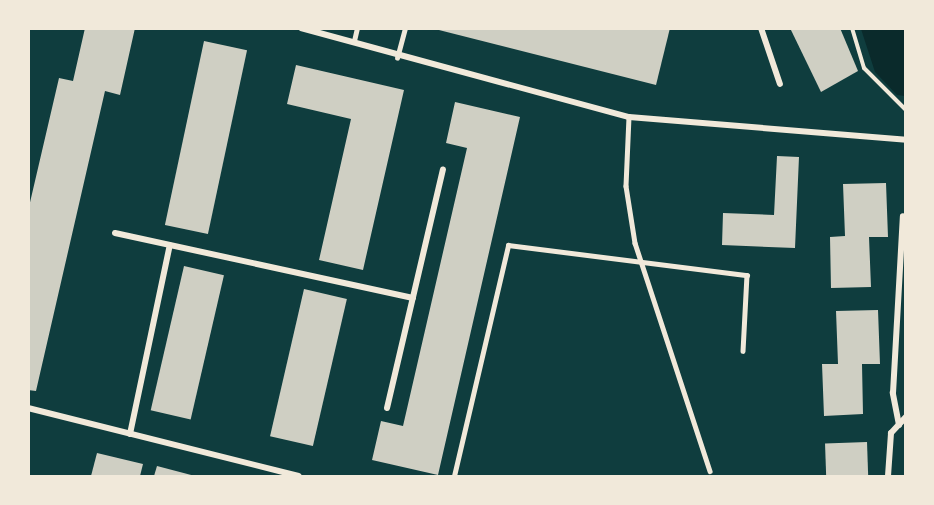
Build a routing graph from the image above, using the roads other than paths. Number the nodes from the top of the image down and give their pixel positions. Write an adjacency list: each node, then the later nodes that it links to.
1 (301, 28): 5 (street)
2 (357, 28): 5 (lane)
3 (405, 28): 6 (lane)
4 (761, 28): 7 (street)
5 (354, 41): 6 (street)
6 (397, 58): 8 (street)
7 (780, 84)
8 (629, 117): 9 (street); 14 (lane)
9 (906, 140)
10 (443, 169): 15 (street)
11 (903, 216): 20 (street)
12 (115, 233): 13 (street)
13 (170, 245): 15 (street); 21 (street)
14 (643, 262): 16 (lane); 22 (lane); 24 (lane)
15 (413, 298): 18 (street)
16 (743, 351)
17 (28, 408): 21 (street)
18 (387, 408)
19 (906, 417): 20 (street)
20 (898, 425): 25 (street)
21 (130, 434): 23 (street)
22 (710, 471)
23 (299, 477)
24 (454, 477)
25 (888, 477)

